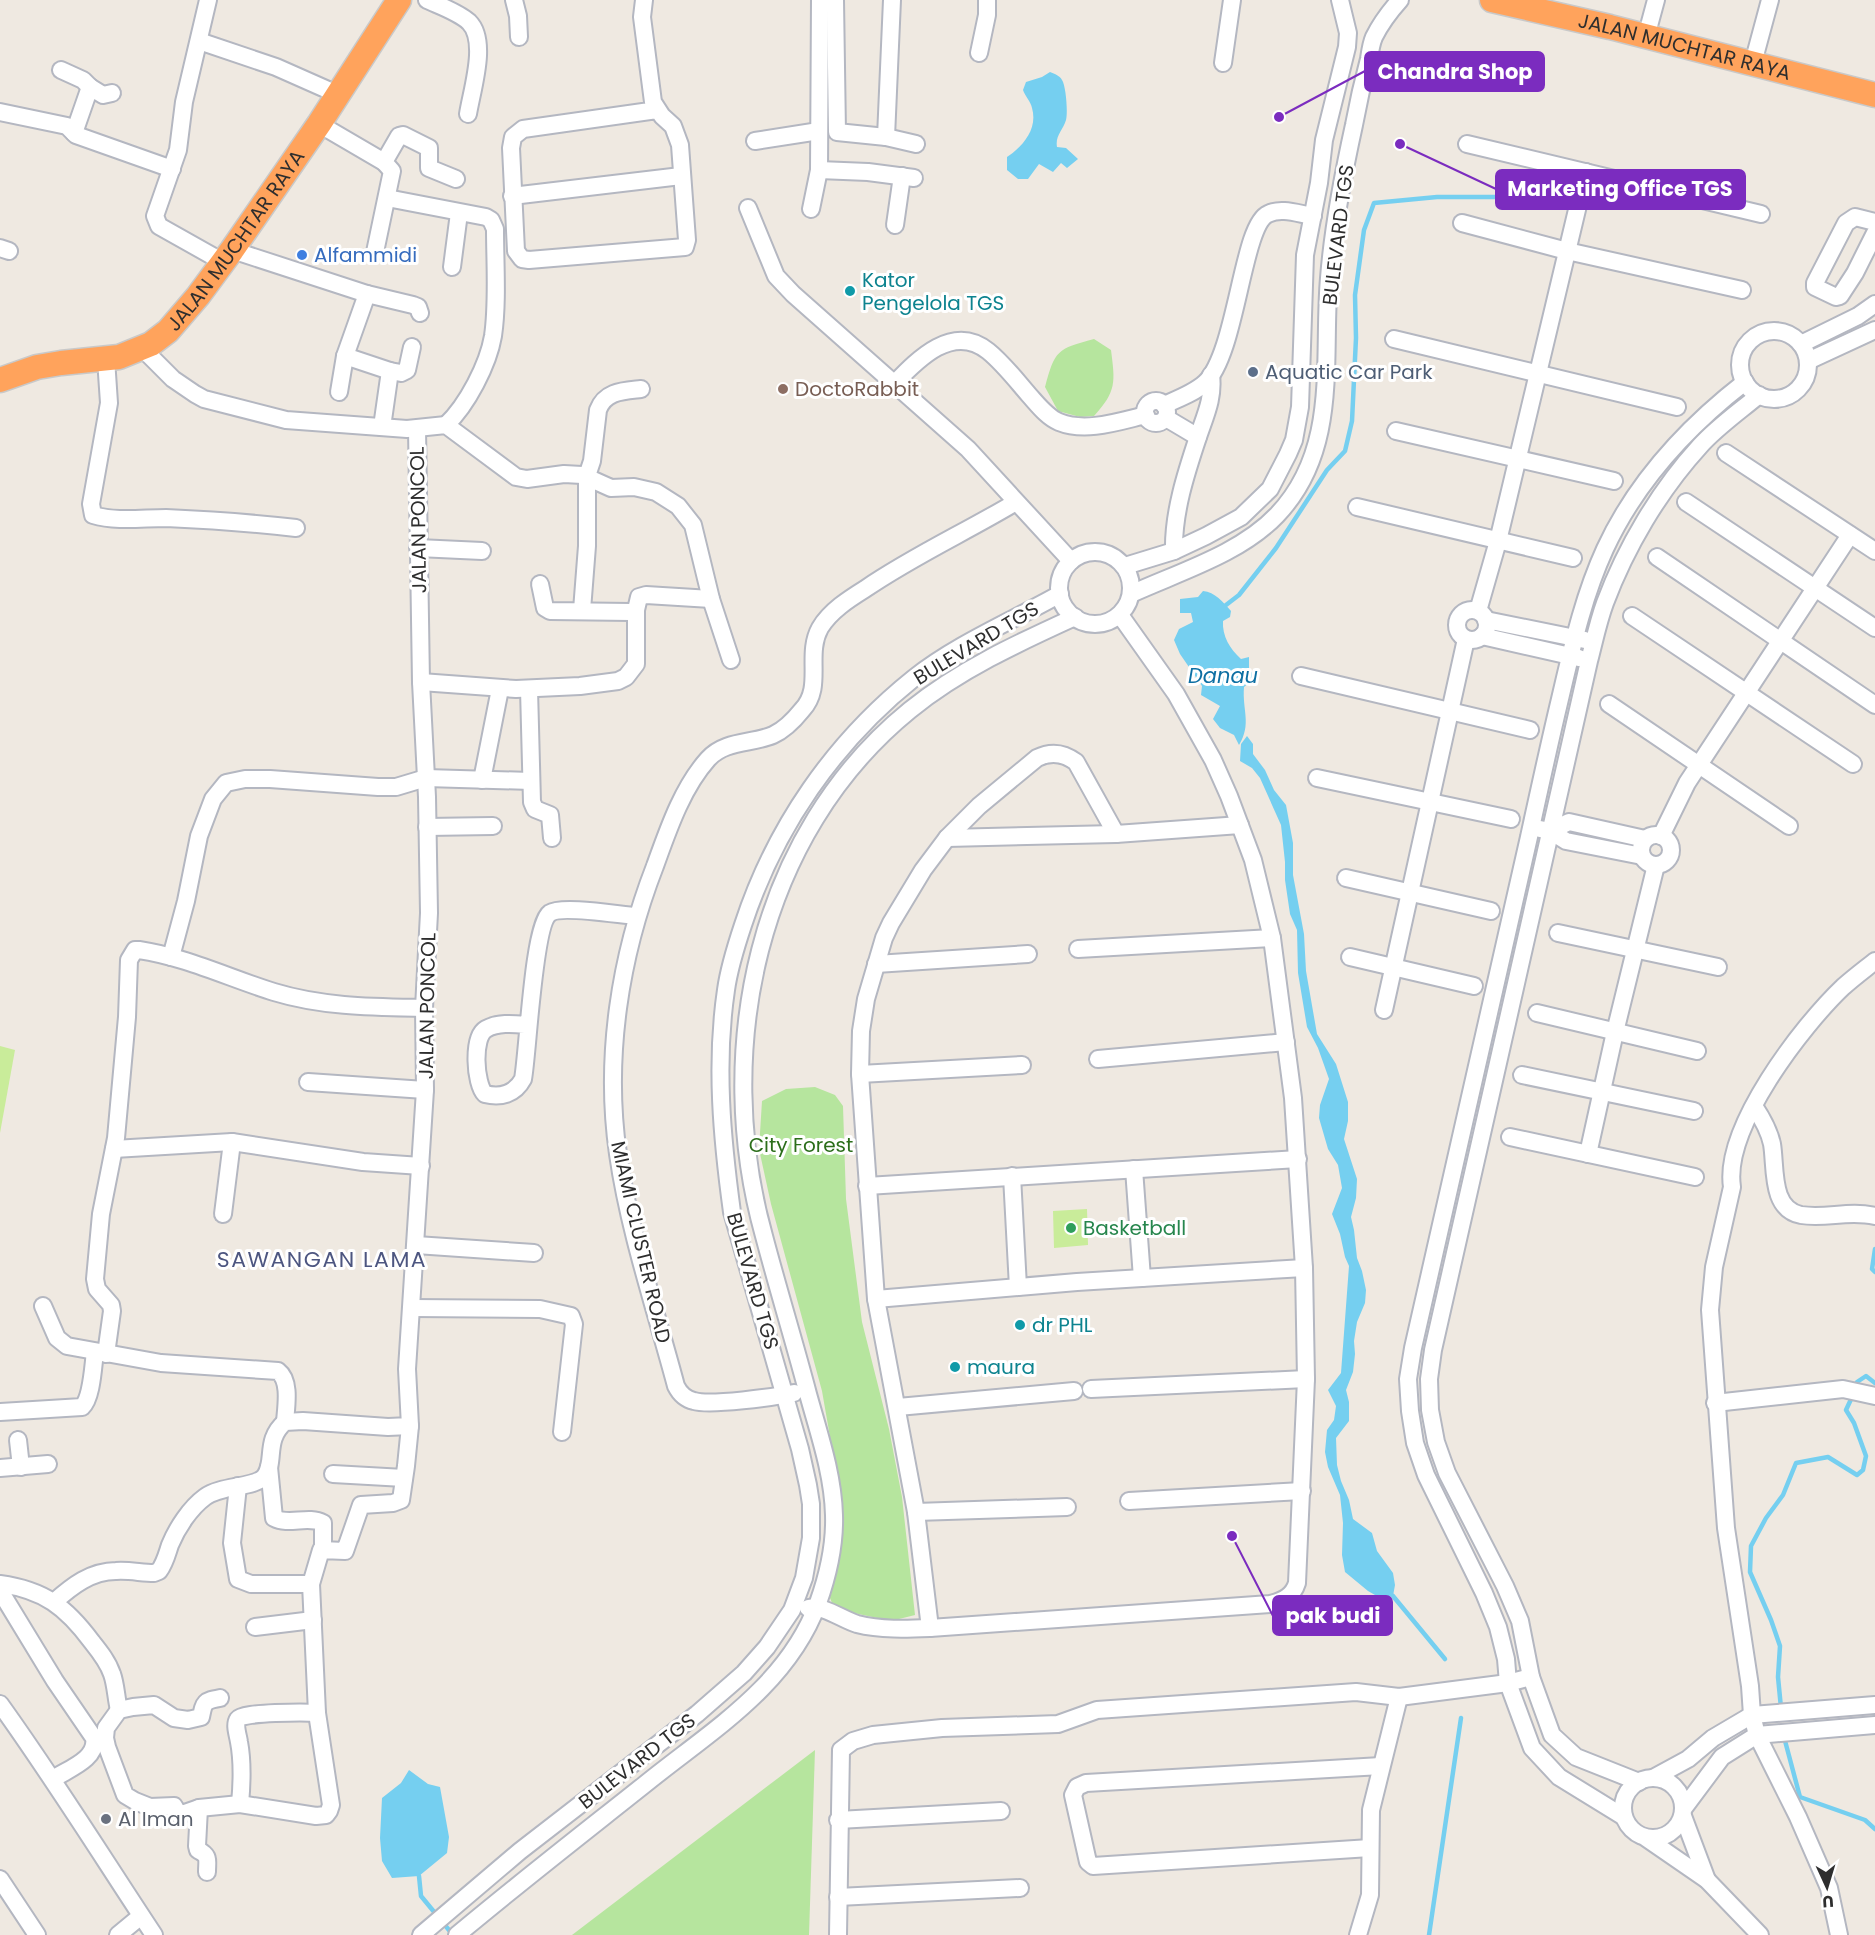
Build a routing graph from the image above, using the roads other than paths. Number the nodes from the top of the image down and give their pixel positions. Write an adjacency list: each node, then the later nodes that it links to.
1 (208, 0): 20 (street)
2 (399, 0): 27 (highway, JALAN MUCHTAR RAYA)
3 (427, 0): 33 (street)
4 (514, 0): 19 (street)
5 (644, 0): 31 (street)
6 (820, 0): 35 (street)
7 (835, 0): 37 (street)
8 (892, 0): 37 (street)
9 (987, 0): 21 (street)
10 (1232, 0): 22 (street)
11 (1340, 0): 16 (street, BULEVARD TGS)
12 (1492, 0): 18 (highway, JALAN MUCHTAR RAYA)
13 (1656, 0): 18 (street)
14 (1770, 0): 23 (street)
15 (1397, 1): 17 (street, BULEVARD TGS)
16 (1348, 33): 17 (street); 29 (street, BULEVARD TGS)
17 (1374, 37): 30 (street, BULEVARD TGS)
18 (1646, 37): 23 (highway, JALAN MUCHTAR RAYA)
19 (519, 38)
20 (199, 41): 27 (street); 44 (street)
21 (979, 53)
22 (1223, 63)
23 (1753, 63): 28 (highway, JALAN MUCHTAR RAYA)
24 (61, 70): 25 (street)
25 (90, 87): 26 (street); 36 (street)
26 (112, 93)
27 (337, 94): 34 (highway, JALAN MUCHTAR RAYA)
28 (1875, 95)
29 (1335, 99): 30 (street); 41 (street, BULEVARD TGS)
30 (1357, 107): 42 (street, BULEVARD TGS)
31 (657, 110): 47 (street); 49 (street)
32 (0, 112): 36 (street)
33 (468, 114)
34 (319, 123): 43 (street); 62 (highway, JALAN MUCHTAR RAYA)
35 (819, 131): 38 (street); 45 (street)
36 (74, 133): 44 (street)
37 (886, 137): 39 (street)
38 (755, 141)
39 (916, 144)
40 (1467, 144): 46 (street)
41 (1322, 155): 42 (street); 55 (street, BULEVARD TGS)
42 (1347, 158): 113 (street, BULEVARD TGS)
43 (384, 162): 48 (street); 50 (street)
44 (172, 169): 62 (street)
45 (819, 170): 52 (street); 58 (street)
46 (1586, 172): 54 (street); 60 (street)
47 (681, 176): 49 (street); 49 (street)
48 (456, 179)
49 (512, 196)
50 (387, 198): 53 (street); 61 (street)
51 (748, 208): 81 (street)
52 (811, 209)
53 (459, 213): 63 (street); 87 (street)
54 (1761, 214)
55 (1313, 216): 78 (street); 104 (street, BULEVARD TGS)
56 (1875, 222): 59 (street)
57 (1462, 223): 60 (street)
58 (895, 225)
59 (1875, 233)
60 (1567, 251): 64 (street); 77 (street)
61 (375, 252)
62 (227, 256): 65 (street); 71 (highway, JALAN MUCHTAR RAYA)
63 (452, 267)
64 (1742, 291)
65 (366, 294): 67 (street); 73 (street)
66 (1875, 303): 70 (street)
67 (420, 313)
68 (1875, 330): 75 (street)
69 (1394, 339): 77 (street)
70 (1801, 344): 75 (street); 80 (street)
71 (142, 348): 74 (highway, JALAN MUCHTAR RAYA); 88 (street, JALAN PONCOL)
72 (412, 348): 76 (street)
73 (345, 356): 76 (street); 83 (street)
74 (98, 360): 79 (highway, JALAN MUCHTAR RAYA); 99 (street)
75 (1808, 362): 84 (street)
76 (390, 371): 88 (street)
77 (1538, 374): 85 (street); 93 (street)
78 (1212, 375): 86 (street); 91 (street)
79 (0, 380)
80 (1745, 382): 84 (street); 122 (street)
81 (895, 383): 86 (street); 96 (street)
82 (640, 389): 94 (street)
83 (339, 392)
84 (1759, 395): 124 (street)
85 (1677, 407)
86 (1165, 411): 91 (street)
87 (446, 424): 89 (street); 94 (street)
88 (382, 427): 89 (street, JALAN PONCOL)
89 (417, 429): 102 (street, JALAN PONCOL)
90 (1396, 431): 93 (street)
91 (1198, 437): 104 (street)
92 (1726, 453): 100 (street)
93 (1517, 459): 95 (street); 101 (street)
94 (587, 476): 114 (street); 115 (street)
95 (1614, 481)
96 (1016, 502): 108 (street); 158 (street, MIAMI CLUSTER ROAD)
97 (1686, 502): 111 (street)
98 (1358, 507): 101 (street)
99 (296, 528)
100 (1850, 535): 105 (street); 111 (street)
101 (1498, 540): 107 (street); 120 (street)
102 (418, 548): 103 (street); 129 (street, JALAN PONCOL)
103 (482, 551)
104 (1173, 551): 109 (street, BULEVARD TGS)
105 (1875, 551)
106 (1657, 557): 123 (street)
107 (1574, 558)
108 (1071, 561): 109 (street); 112 (street)
109 (1125, 566): 113 (street)
110 (540, 584): 115 (street)
111 (1815, 588): 121 (street); 123 (street)
112 (1060, 594): 119 (street); 186 (street, BULEVARD TGS)
113 (1131, 594): 117 (street)
114 (711, 599): 116 (street); 126 (street)
115 (582, 610): 116 (street)
116 (636, 610): 131 (street)
117 (1120, 615): 119 (street); 145 (street)
118 (1632, 616): 132 (street)
119 (1075, 617): 185 (street, BULEVARD TGS)
120 (1478, 626): 122 (street); 125 (street); 135 (street)
121 (1875, 628)
122 (1575, 638): 124 (street); 125 (street)
123 (1780, 641): 132 (street); 134 (street)
124 (1594, 643): 127 (street)
125 (1570, 656): 127 (street); 149 (street)
126 (730, 660)
127 (1589, 661): 150 (street)
128 (1301, 676): 135 (street)
129 (421, 682): 130 (street); 139 (street, JALAN PONCOL)
130 (500, 689): 131 (street); 141 (street)
131 (528, 689): 142 (street)
132 (1746, 693): 137 (street); 138 (street)
133 (1608, 704): 138 (street)
134 (1875, 705)
135 (1450, 711): 136 (street); 143 (street)
136 (1530, 730)
137 (1853, 764)
138 (1699, 765): 147 (street); 154 (street)
139 (426, 778): 141 (street); 148 (street, JALAN PONCOL); 164 (street)
140 (1317, 778): 143 (street)
141 (482, 780): 142 (street)
142 (531, 781): 152 (street)
143 (1430, 801): 144 (street); 156 (street)
144 (1511, 819)
145 (1240, 825): 151 (street); 160 (street)
146 (493, 826): 148 (street)
147 (1789, 826)
148 (427, 827): 171 (street, JALAN PONCOL)
149 (1531, 828): 150 (street); 244 (street)
150 (1550, 831): 154 (street); 243 (street)
151 (1116, 834): 153 (street); 153 (street)
152 (552, 838)
153 (947, 838): 167 (street)
154 (1651, 849): 162 (street)
155 (1346, 878): 156 (street)
156 (1410, 893): 157 (street); 169 (street)
157 (1491, 911)
158 (636, 916): 174 (street); 214 (street, MIAMI CLUSTER ROAD)
159 (1558, 933): 162 (street)
160 (1272, 939): 161 (street); 176 (street)
161 (1078, 949)
162 (1637, 949): 168 (street); 175 (street)
163 (1028, 954): 167 (street)
164 (171, 957): 171 (street); 191 (street)
165 (1350, 957): 169 (street)
166 (1875, 961): 187 (street)
167 (876, 964): 180 (street)
168 (1718, 967)
169 (1394, 968): 170 (street); 172 (street)
170 (1474, 986)
171 (424, 1008): 183 (street, JALAN PONCOL)
172 (1384, 1010)
173 (1537, 1013): 175 (street)
174 (528, 1025): 174 (street)
175 (1615, 1032): 177 (street); 184 (street)
176 (1286, 1042): 178 (street); 193 (street)
177 (1697, 1051)
178 (1098, 1059)
179 (1022, 1065): 180 (street)
180 (860, 1074): 198 (street)
181 (1522, 1075): 184 (street)
182 (308, 1082): 183 (street)
183 (425, 1090): 194 (street, JALAN PONCOL)
184 (1602, 1092): 188 (street); 192 (street)
185 (743, 1105): 186 (street); 212 (street, BULEVARD TGS)
186 (721, 1106): 214 (street, BULEVARD TGS)
187 (1754, 1106): 200 (street); 216 (street)
188 (1694, 1111)
189 (1510, 1137): 192 (street)
190 (232, 1142): 191 (street); 194 (street); 199 (street)
191 (114, 1149): 209 (street)
192 (1588, 1154): 197 (street)
193 (1298, 1159): 195 (street); 203 (street)
194 (421, 1166): 201 (street, JALAN PONCOL)
195 (1134, 1169): 196 (street); 204 (street)
196 (1012, 1176): 198 (street); 205 (street)
197 (1695, 1177)
198 (867, 1186): 206 (street)
199 (223, 1214)
200 (1875, 1216)
201 (416, 1245): 202 (street); 208 (street, JALAN PONCOL)
202 (534, 1253)
203 (1304, 1268): 204 (street); 210 (street)
204 (1142, 1278): 205 (street)
205 (1018, 1287): 206 (street)
206 (876, 1299): 217 (street)
207 (43, 1306): 209 (street)
208 (412, 1308): 220 (street, JALAN PONCOL); 221 (street)
209 (101, 1353): 218 (street); 219 (street)
210 (1306, 1379): 211 (street); 230 (street)
211 (1091, 1389)
212 (807, 1390): 214 (street, MIAMI CLUSTER ROAD); 238 (street, BULEVARD TGS)
213 (1074, 1391): 217 (street)
214 (785, 1395): 239 (street, BULEVARD TGS)
215 (1875, 1396): 216 (street)
216 (1715, 1403): 251 (street)
217 (897, 1407): 233 (street)
218 (0, 1412)
219 (285, 1422): 220 (street); 225 (street)
220 (410, 1425): 228 (street, JALAN PONCOL)
221 (562, 1432)
222 (18, 1440): 224 (street)
223 (48, 1464): 224 (street)
224 (21, 1467): 226 (street)
225 (269, 1467): 229 (street); 234 (street)
226 (0, 1468)
227 (333, 1474): 228 (street)
228 (404, 1479): 234 (street, JALAN PONCOL)
229 (238, 1486): 235 (street); 237 (street)
230 (1302, 1491): 231 (street); 242 (street)
231 (1129, 1502)
232 (1067, 1507): 233 (street)
233 (916, 1512): 242 (street)
234 (323, 1550): 235 (street)
235 (311, 1584): 240 (street)
236 (1, 1589): 237 (street); 255 (street)
237 (54, 1602): 249 (street)
238 (817, 1606): 239 (street); 242 (street); 272 (street, BULEVARD TGS)
239 (792, 1610): 270 (street, BULEVARD TGS)
240 (314, 1620): 241 (street); 250 (street)
241 (255, 1627)
242 (930, 1628)
243 (1532, 1677): 244 (street); 256 (street)
244 (1508, 1683): 245 (street); 261 (street)
245 (1399, 1697): 254 (street); 262 (street)
246 (220, 1698): 249 (street)
247 (0, 1704): 255 (street)
248 (1875, 1705): 251 (street)
249 (119, 1710): 258 (street)
250 (317, 1713): 257 (street); 257 (street)
251 (1752, 1716): 253 (street); 256 (street)
252 (1875, 1725): 253 (street)
253 (1757, 1735): 260 (street); 280 (street)
254 (1381, 1766): 264 (street); 264 (street)
255 (53, 1779): 271 (street)
256 (1646, 1780): 260 (street); 261 (street)
257 (240, 1804): 258 (street)
258 (199, 1808): 265 (street)
259 (1001, 1811): 262 (street)
260 (1683, 1812): 263 (street); 267 (street)
261 (1624, 1817): 263 (street)
262 (838, 1820): 269 (street)
263 (1646, 1838): 267 (street)
264 (1370, 1848): 278 (street)
265 (207, 1872)
266 (0, 1879): 273 (street)
267 (1707, 1880): 279 (street)
268 (1020, 1888): 269 (street)
269 (838, 1897): 277 (street)
270 (446, 1915): 272 (street); 276 (street, BULEVARD TGS)
271 (141, 1916): 274 (street); 275 (street)
272 (461, 1932)
273 (37, 1935)
274 (118, 1935)
275 (154, 1935)
276 (421, 1935)
277 (838, 1935)
278 (1358, 1935)
279 (1760, 1935)
280 (1839, 1935)

